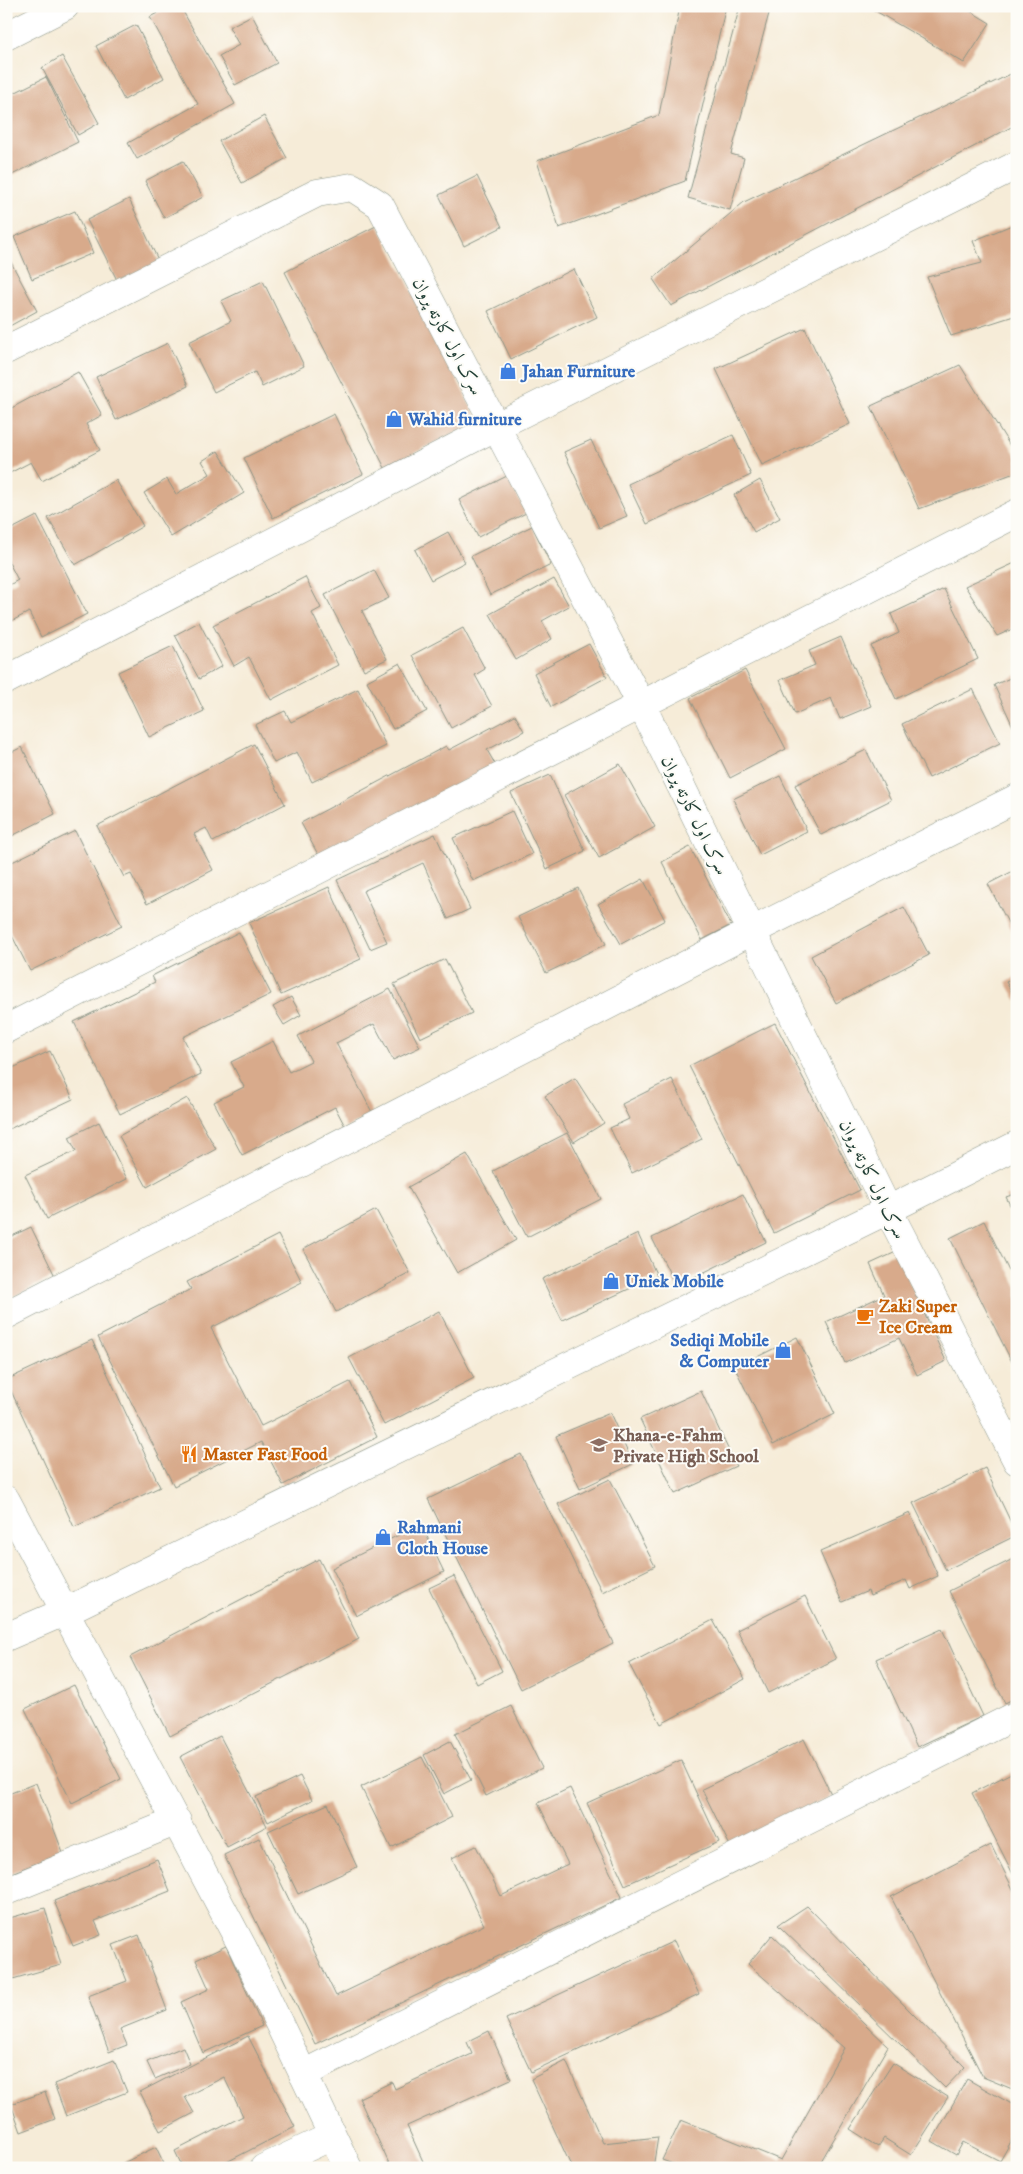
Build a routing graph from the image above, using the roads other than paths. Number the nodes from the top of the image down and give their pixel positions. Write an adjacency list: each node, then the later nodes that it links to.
1 (65, 6): 2 (street)
2 (6, 36)
3 (1017, 165): 5 (street)
4 (6, 350): 5 (street, سرک اول کارته پروان)
5 (495, 427): 7 (street); 8 (street, سرک اول کارته پروان)
6 (1017, 513): 8 (street)
7 (6, 680)
8 (641, 704): 10 (street, سرک اول کارته پروان); 11 (street)
9 (1017, 798): 10 (street)
10 (752, 931): 13 (street, سرک اول کارته پروان); 14 (street)
11 (6, 1029)
12 (1017, 1146): 13 (street)
13 (888, 1210): 15 (street, سرک اول کارته پروان); 17 (street)
14 (6, 1315)
15 (1017, 1461)
16 (6, 1500): 17 (street)
17 (64, 1612): 18 (street); 20 (street)
18 (6, 1637)
19 (1017, 1716): 22 (street)
20 (177, 1821): 21 (street); 22 (street)
21 (6, 1891)
22 (303, 2074): 23 (street)
23 (332, 2136): 24 (street); 25 (street)
24 (264, 2168)
25 (348, 2168)

